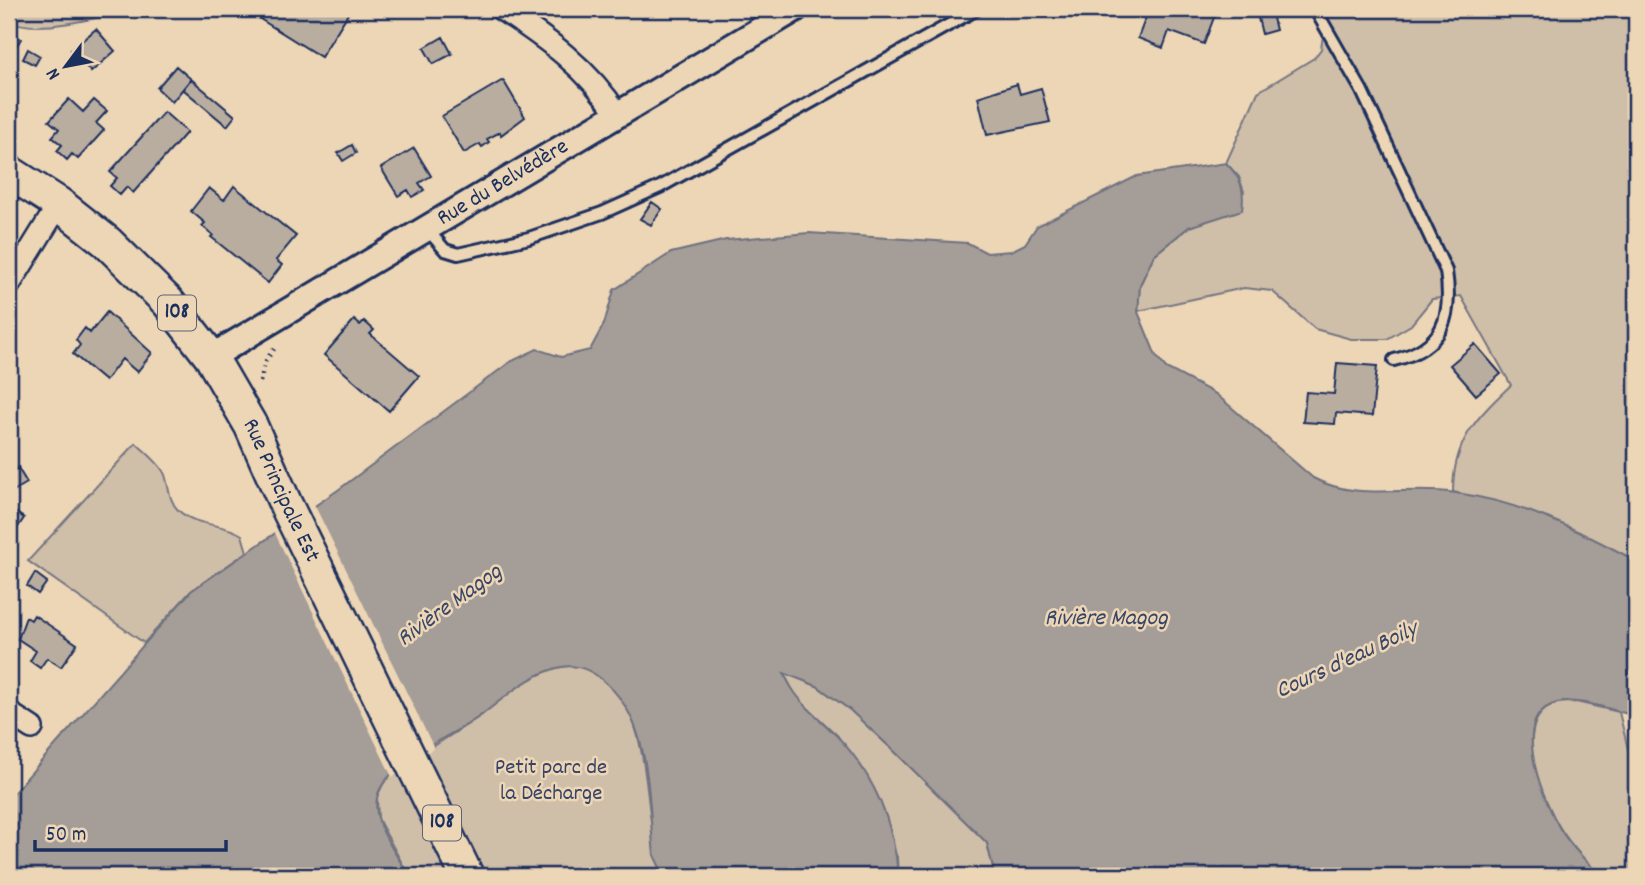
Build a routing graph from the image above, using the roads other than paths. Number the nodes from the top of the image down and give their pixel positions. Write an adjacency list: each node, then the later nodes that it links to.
1 (501, 9): 5 (street)
2 (795, 9): 5 (street, Rue du Belvédère)
3 (976, 9): 8 (lane)
4 (1315, 9): 11 (lane)
5 (618, 115): 8 (street, Rue du Belvédère)
6 (9, 172): 7 (main road, Rue Principale Est / 108)
7 (59, 204): 9 (street); 10 (main road, Rue Principale Est / 108)
8 (427, 229): 10 (street, Rue du Belvédère)
9 (9, 285)
10 (211, 357): 14 (main road, Rue Principale Est / 108)
11 (1394, 360)
12 (9, 713): 13 (street)
13 (32, 728)
14 (467, 876)

